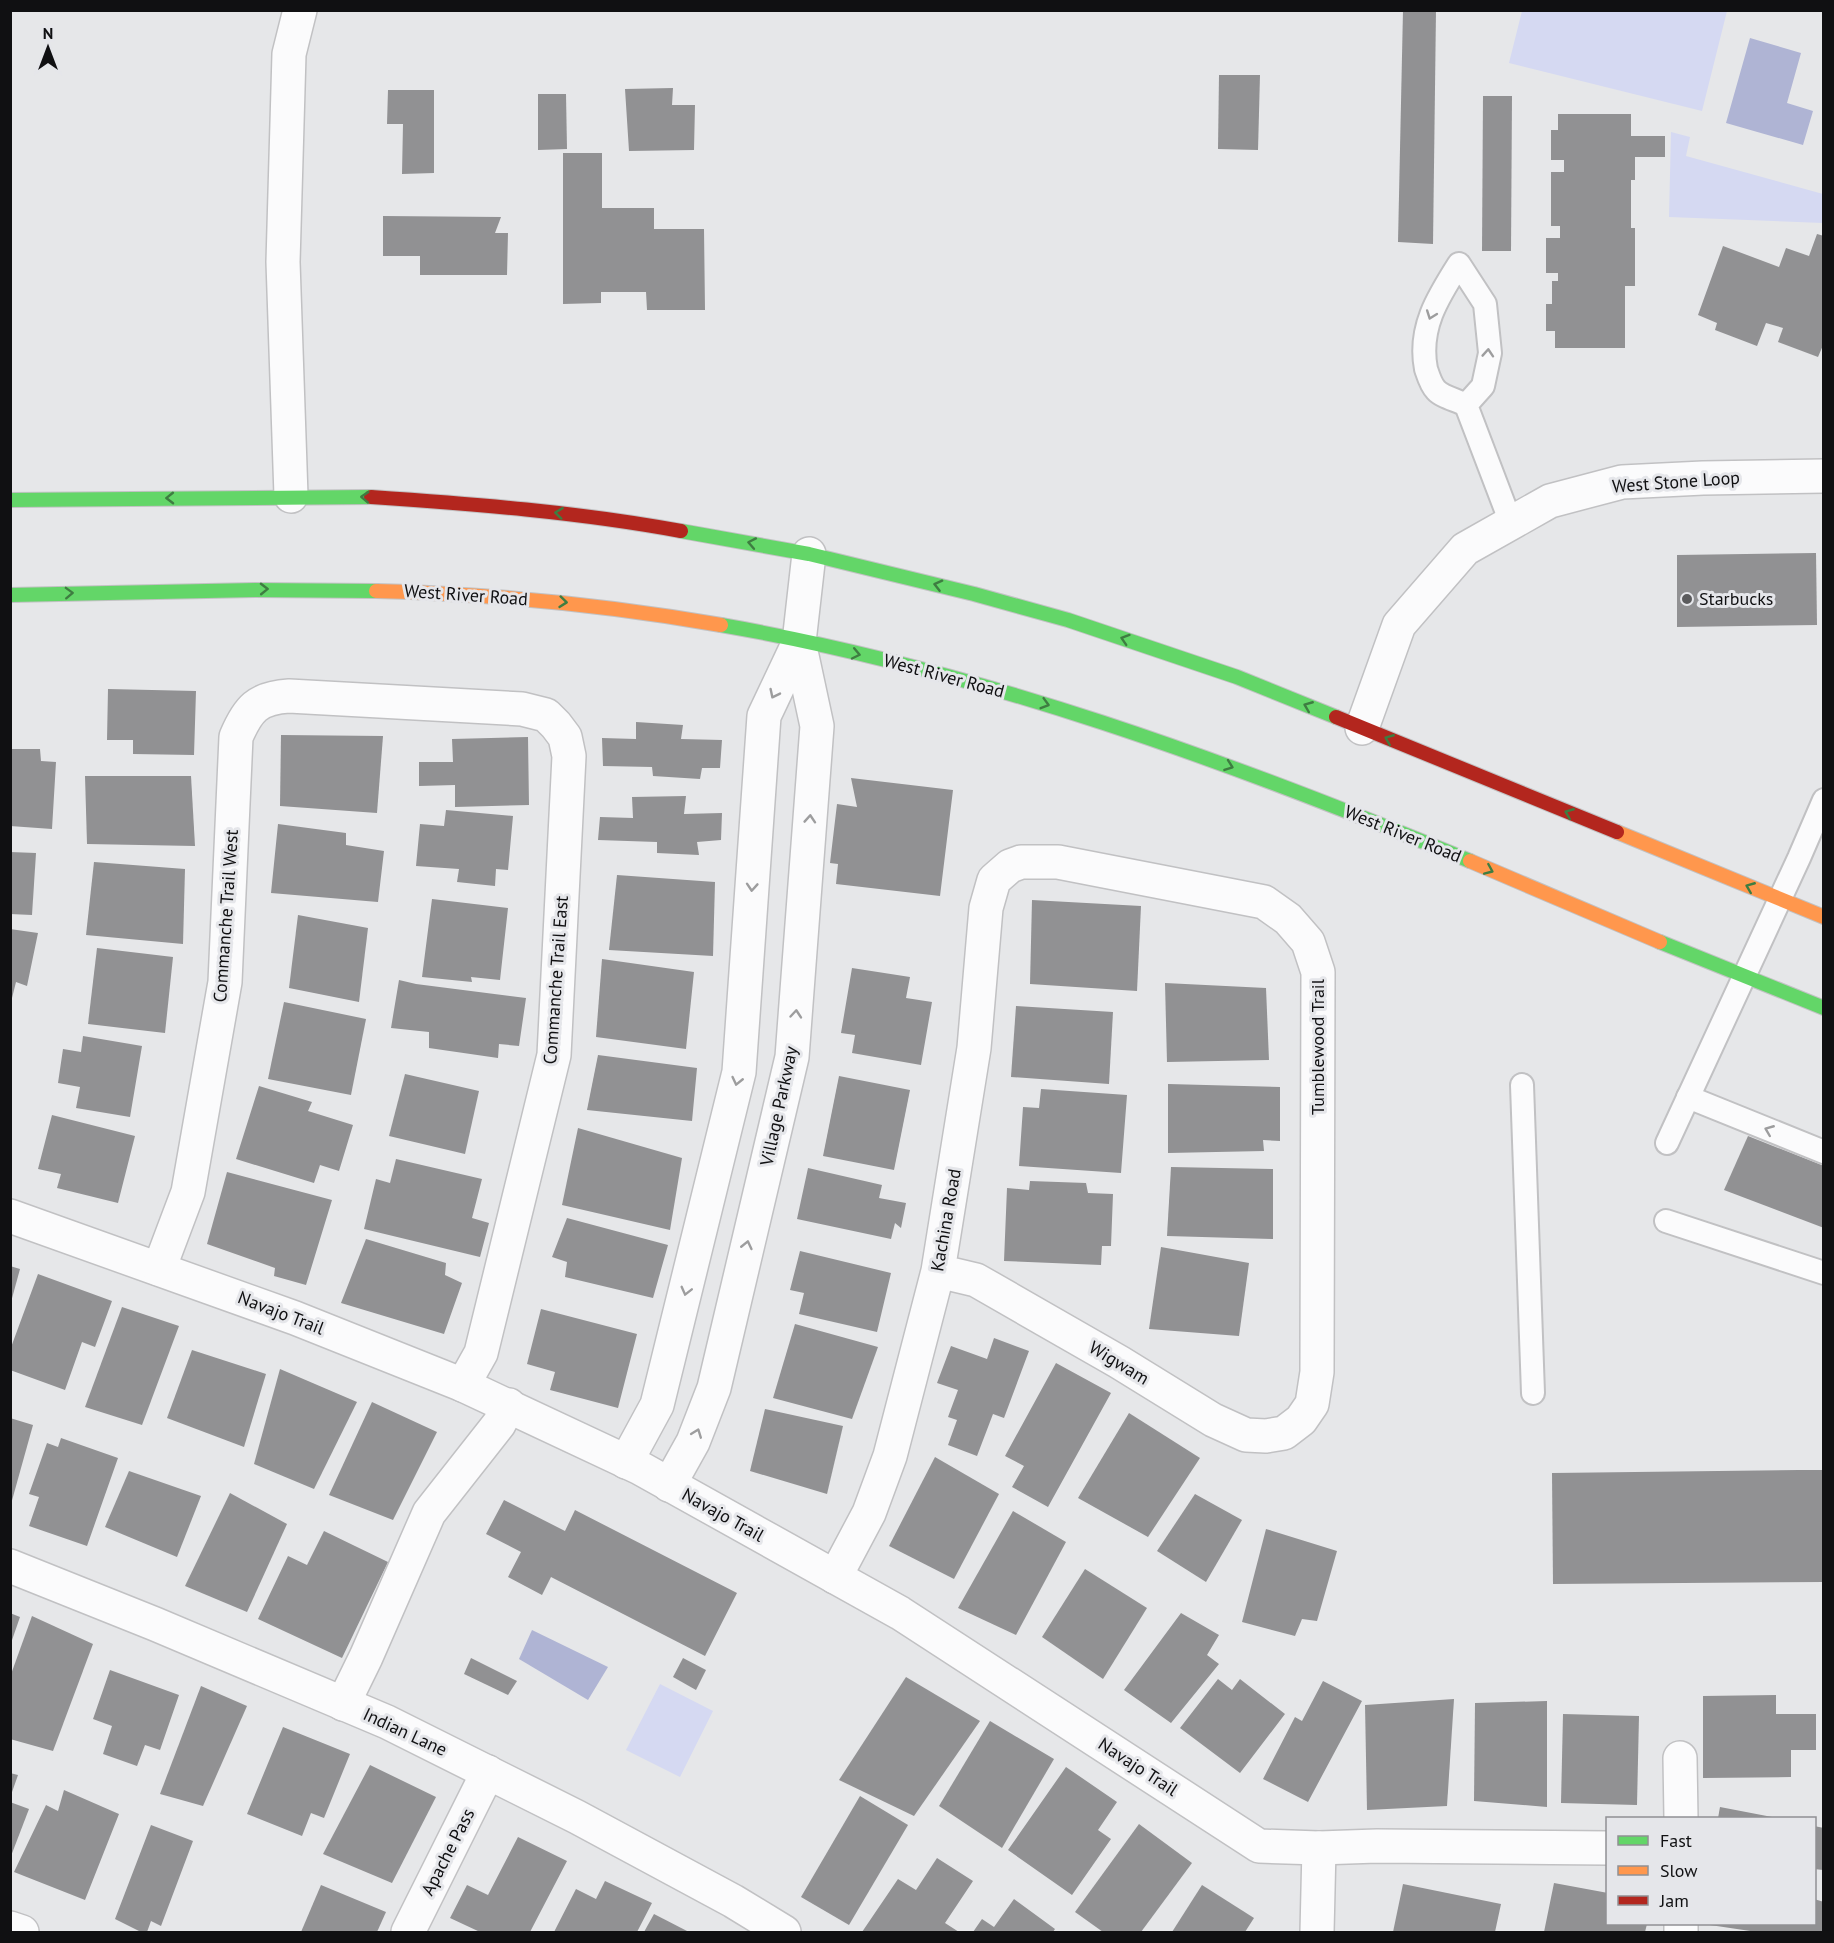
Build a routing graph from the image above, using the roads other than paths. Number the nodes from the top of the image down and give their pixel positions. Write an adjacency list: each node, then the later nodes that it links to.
1 (300, 10): 4 (street)
2 (1466, 405): 2 (lane, one-way to 2); 6 (lane)
3 (1824, 476): 6 (street, West Stone Loop)
4 (291, 496): 5 (main road, one-way to 5); 7 (main road, one-way to 4)
5 (10, 500)
6 (1511, 523): 11 (street, West Stone Loop)
7 (809, 554): 9 (street, Village Parkway); 11 (main road, one-way to 7)
8 (10, 595): 9 (main road, West River Road, one-way to 9)
9 (799, 642): 16 (main road, West River Road, one-way to 16); 31 (street, Village Parkway, one-way to 31); 32 (street, Village Parkway, one-way to 9)
10 (546, 715): 24 (street, Commanche Trail West); 27 (street, Commanche Trail East)
11 (1362, 728): 14 (main road, one-way to 11)
12 (1824, 800): 14 (lane)
13 (1021, 862): 25 (street, Kachina Road); 30 (street, Tumblewood Trail)
14 (1779, 899): 15 (main road); 16 (lane)
15 (1824, 917)
16 (1745, 976): 17 (main road, West River Road); 19 (lane)
17 (1824, 1008)
18 (1522, 1084): 28 (lane)
19 (1688, 1097): 20 (lane); 21 (lane, one-way to 19)
20 (1667, 1143)
21 (1824, 1152)
22 (10, 1216): 24 (street, Navajo Trail)
23 (1666, 1221): 26 (lane)
24 (159, 1269): 27 (street, Navajo Trail)
25 (938, 1271): 30 (street, Wigwam); 34 (street, Kachina Road)
26 (1824, 1273)
27 (463, 1385): 29 (street, Navajo Trail)
28 (1533, 1393)
29 (509, 1406): 31 (street, Navajo Trail); 35 (street)
30 (1300, 1420)
31 (626, 1462): 32 (street, Navajo Trail)
32 (669, 1485): 34 (street, Navajo Trail)
33 (10, 1566): 35 (street, Indian Lane)
34 (835, 1577): 39 (street, Navajo Trail)
35 (343, 1704): 37 (street, Indian Lane)
36 (1680, 1758): 38 (street)
37 (488, 1772): 43 (street, Apache Pass); 44 (street, Indian Lane)
38 (1681, 1817)
39 (1319, 1848): 40 (street, Navajo Trail); 45 (street)
40 (1606, 1848)
41 (10, 1928): 42 (street)
42 (22, 1932)
43 (408, 1932)
44 (784, 1932)
45 (1317, 1932)

